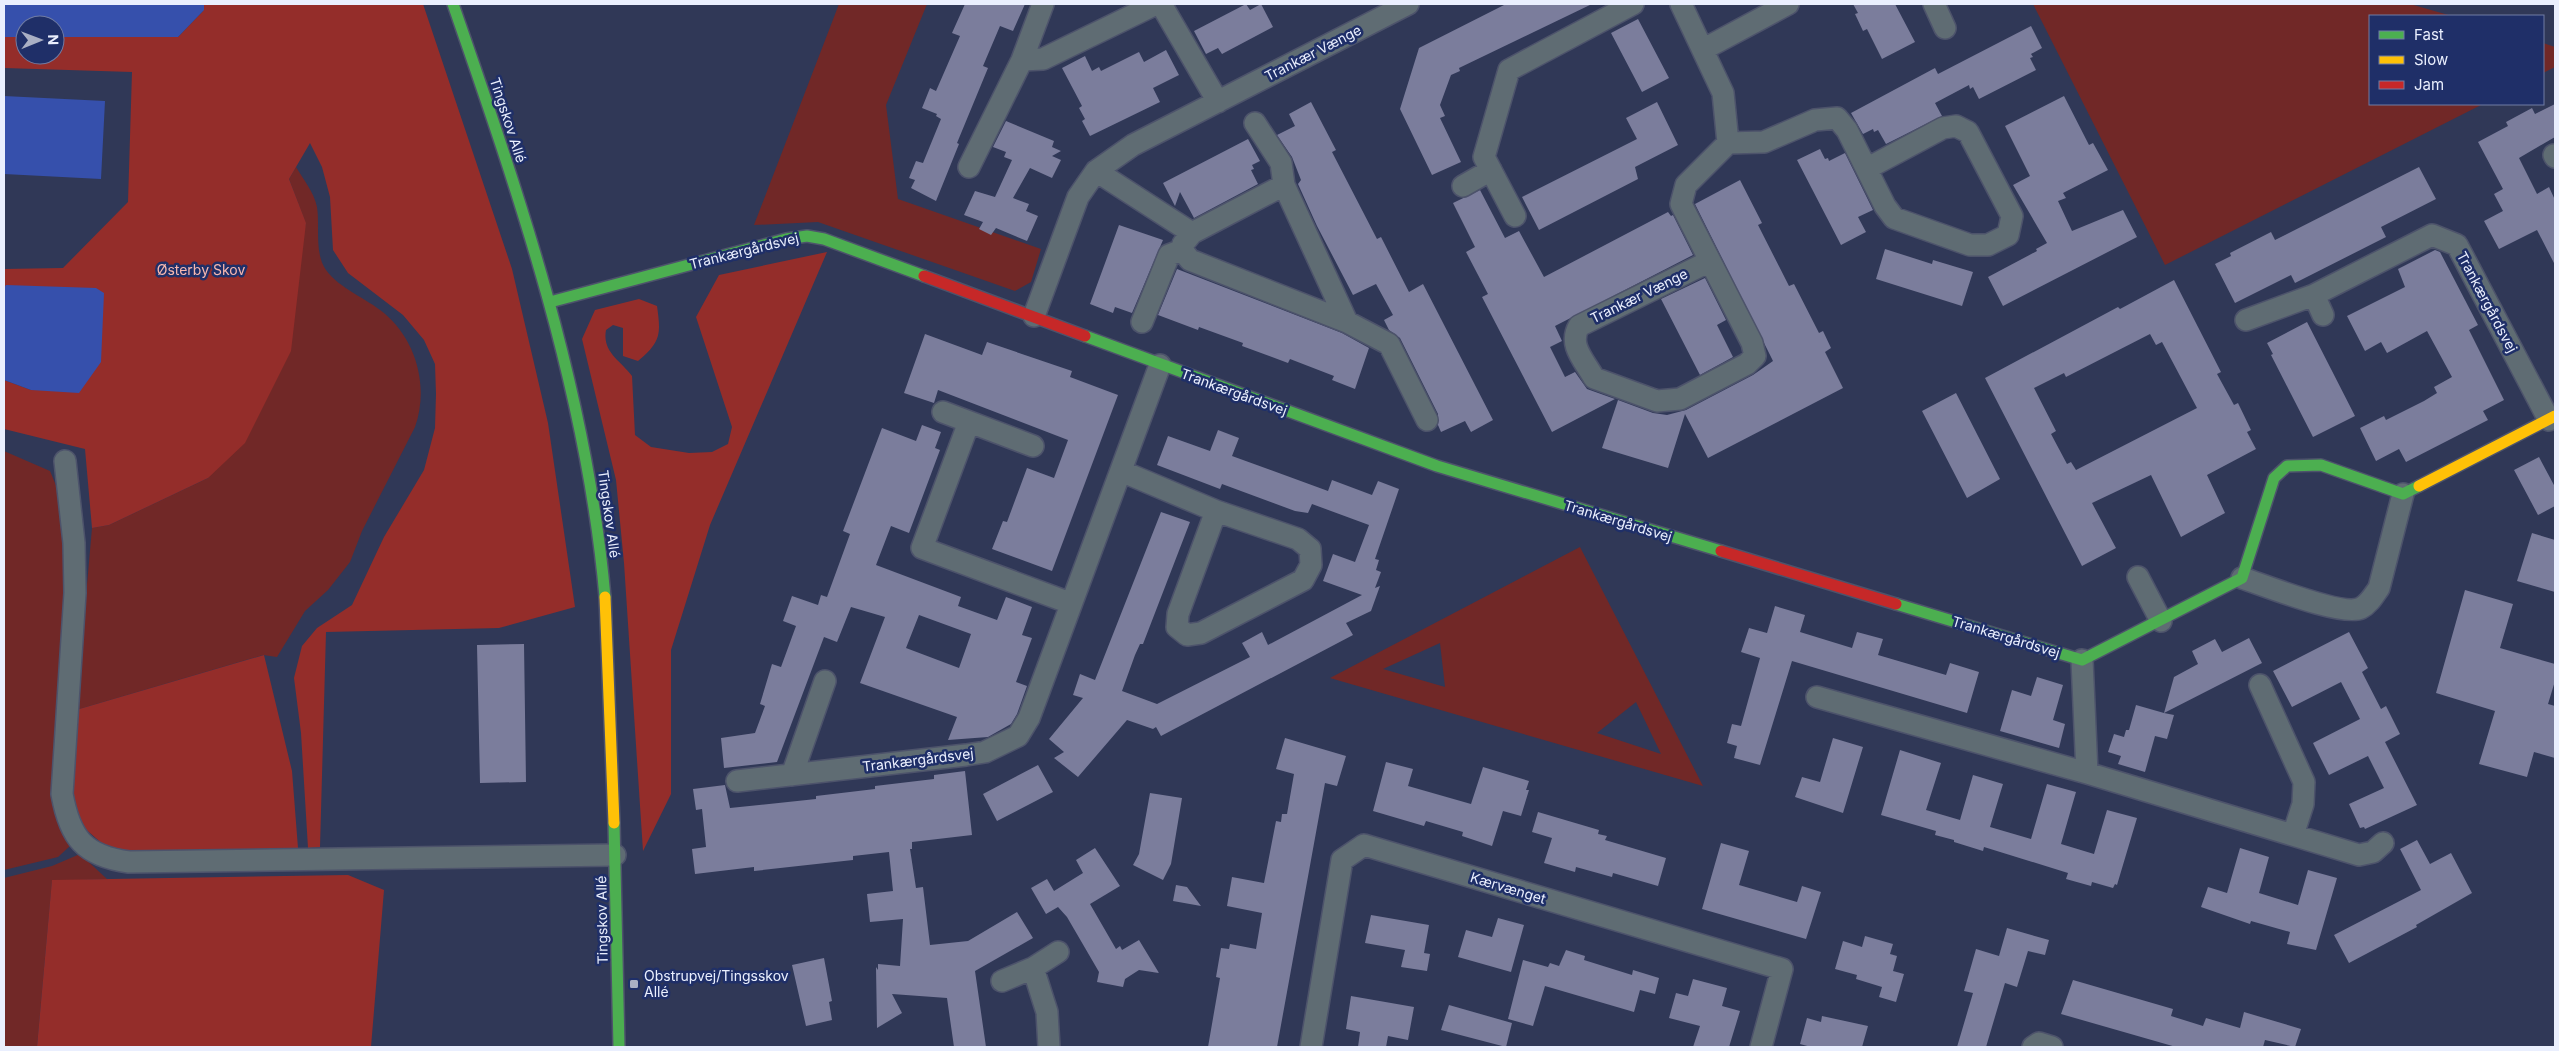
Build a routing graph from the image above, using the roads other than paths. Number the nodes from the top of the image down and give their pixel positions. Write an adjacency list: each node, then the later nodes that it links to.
1 (453, 4): 26 (street, Tingskov Allé)
2 (1043, 4): 12 (street)
3 (1156, 4): 12 (street)
4 (1161, 4): 13 (street)
5 (1408, 4): 13 (street, Trankær Vænge)
6 (1633, 4): 18 (street)
7 (1681, 4): 11 (street)
8 (1788, 4): 11 (street)
9 (1934, 4): 10 (street)
10 (1945, 28)
11 (1704, 49): 15 (street)
12 (1022, 60): 16 (street)
13 (1218, 102): 19 (street, Trankær Vænge)
14 (1256, 123): 20 (street)
15 (1728, 143): 17 (street); 24 (street, Trankær Vænge)
16 (969, 168)
17 (1868, 168): 17 (street)
18 (1491, 170): 21 (street); 22 (street)
19 (1096, 171): 23 (street); 28 (street, Trankær Vænge)
20 (1284, 185): 23 (street); 31 (street)
21 (1463, 186)
22 (1514, 216)
23 (1187, 242): 30 (street); 31 (street)
24 (1710, 261): 24 (street, Trankær Vænge)
25 (2314, 295): 27 (street); 29 (street, Trankærgårdsvej); 34 (street, Trankærgårdsvej)
26 (550, 302): 28 (street, Trankærgårdsvej); 55 (street, Tingskov Allé)
27 (2323, 315)
28 (1034, 316): 32 (street, Trankærgårdsvej)
29 (2246, 320)
30 (1142, 322)
31 (1347, 322): 35 (street)
32 (1160, 365): 39 (street, Trankærgårdsvej); 46 (street, Trankærgårdsvej)
33 (943, 412): 36 (street)
34 (2552, 418): 40 (street, Trankærgårdsvej)
35 (1428, 420)
36 (969, 422): 37 (street); 44 (street)
37 (1032, 446)
38 (65, 461): 55 (street)
39 (1121, 471): 41 (street); 44 (street, Trankærgårdsvej)
40 (2403, 494): 43 (street); 43 (street)
41 (1216, 511): 41 (street)
42 (2138, 577): 45 (street)
43 (2242, 578): 45 (street)
44 (1070, 603): 51 (street, Trankærgårdsvej)
45 (2161, 621): 46 (street)
46 (2082, 660): 50 (street)
47 (825, 681): 51 (street)
48 (2260, 685): 53 (street)
49 (1817, 697): 50 (street)
50 (2087, 773): 53 (street)
51 (792, 775): 52 (street, Trankærgårdsvej)
52 (737, 781)
53 (2293, 835): 54 (street)
54 (2383, 843)
55 (615, 855): 59 (street, Tingskov Allé)
56 (1058, 952): 57 (street)
57 (1033, 968): 58 (street); 60 (street)
58 (1002, 981)
59 (619, 1047)
60 (1049, 1047)
61 (1311, 1047): 62 (street, Kærvænget)
62 (1761, 1047)
63 (2033, 1047): 64 (street)
64 (2052, 1047)

